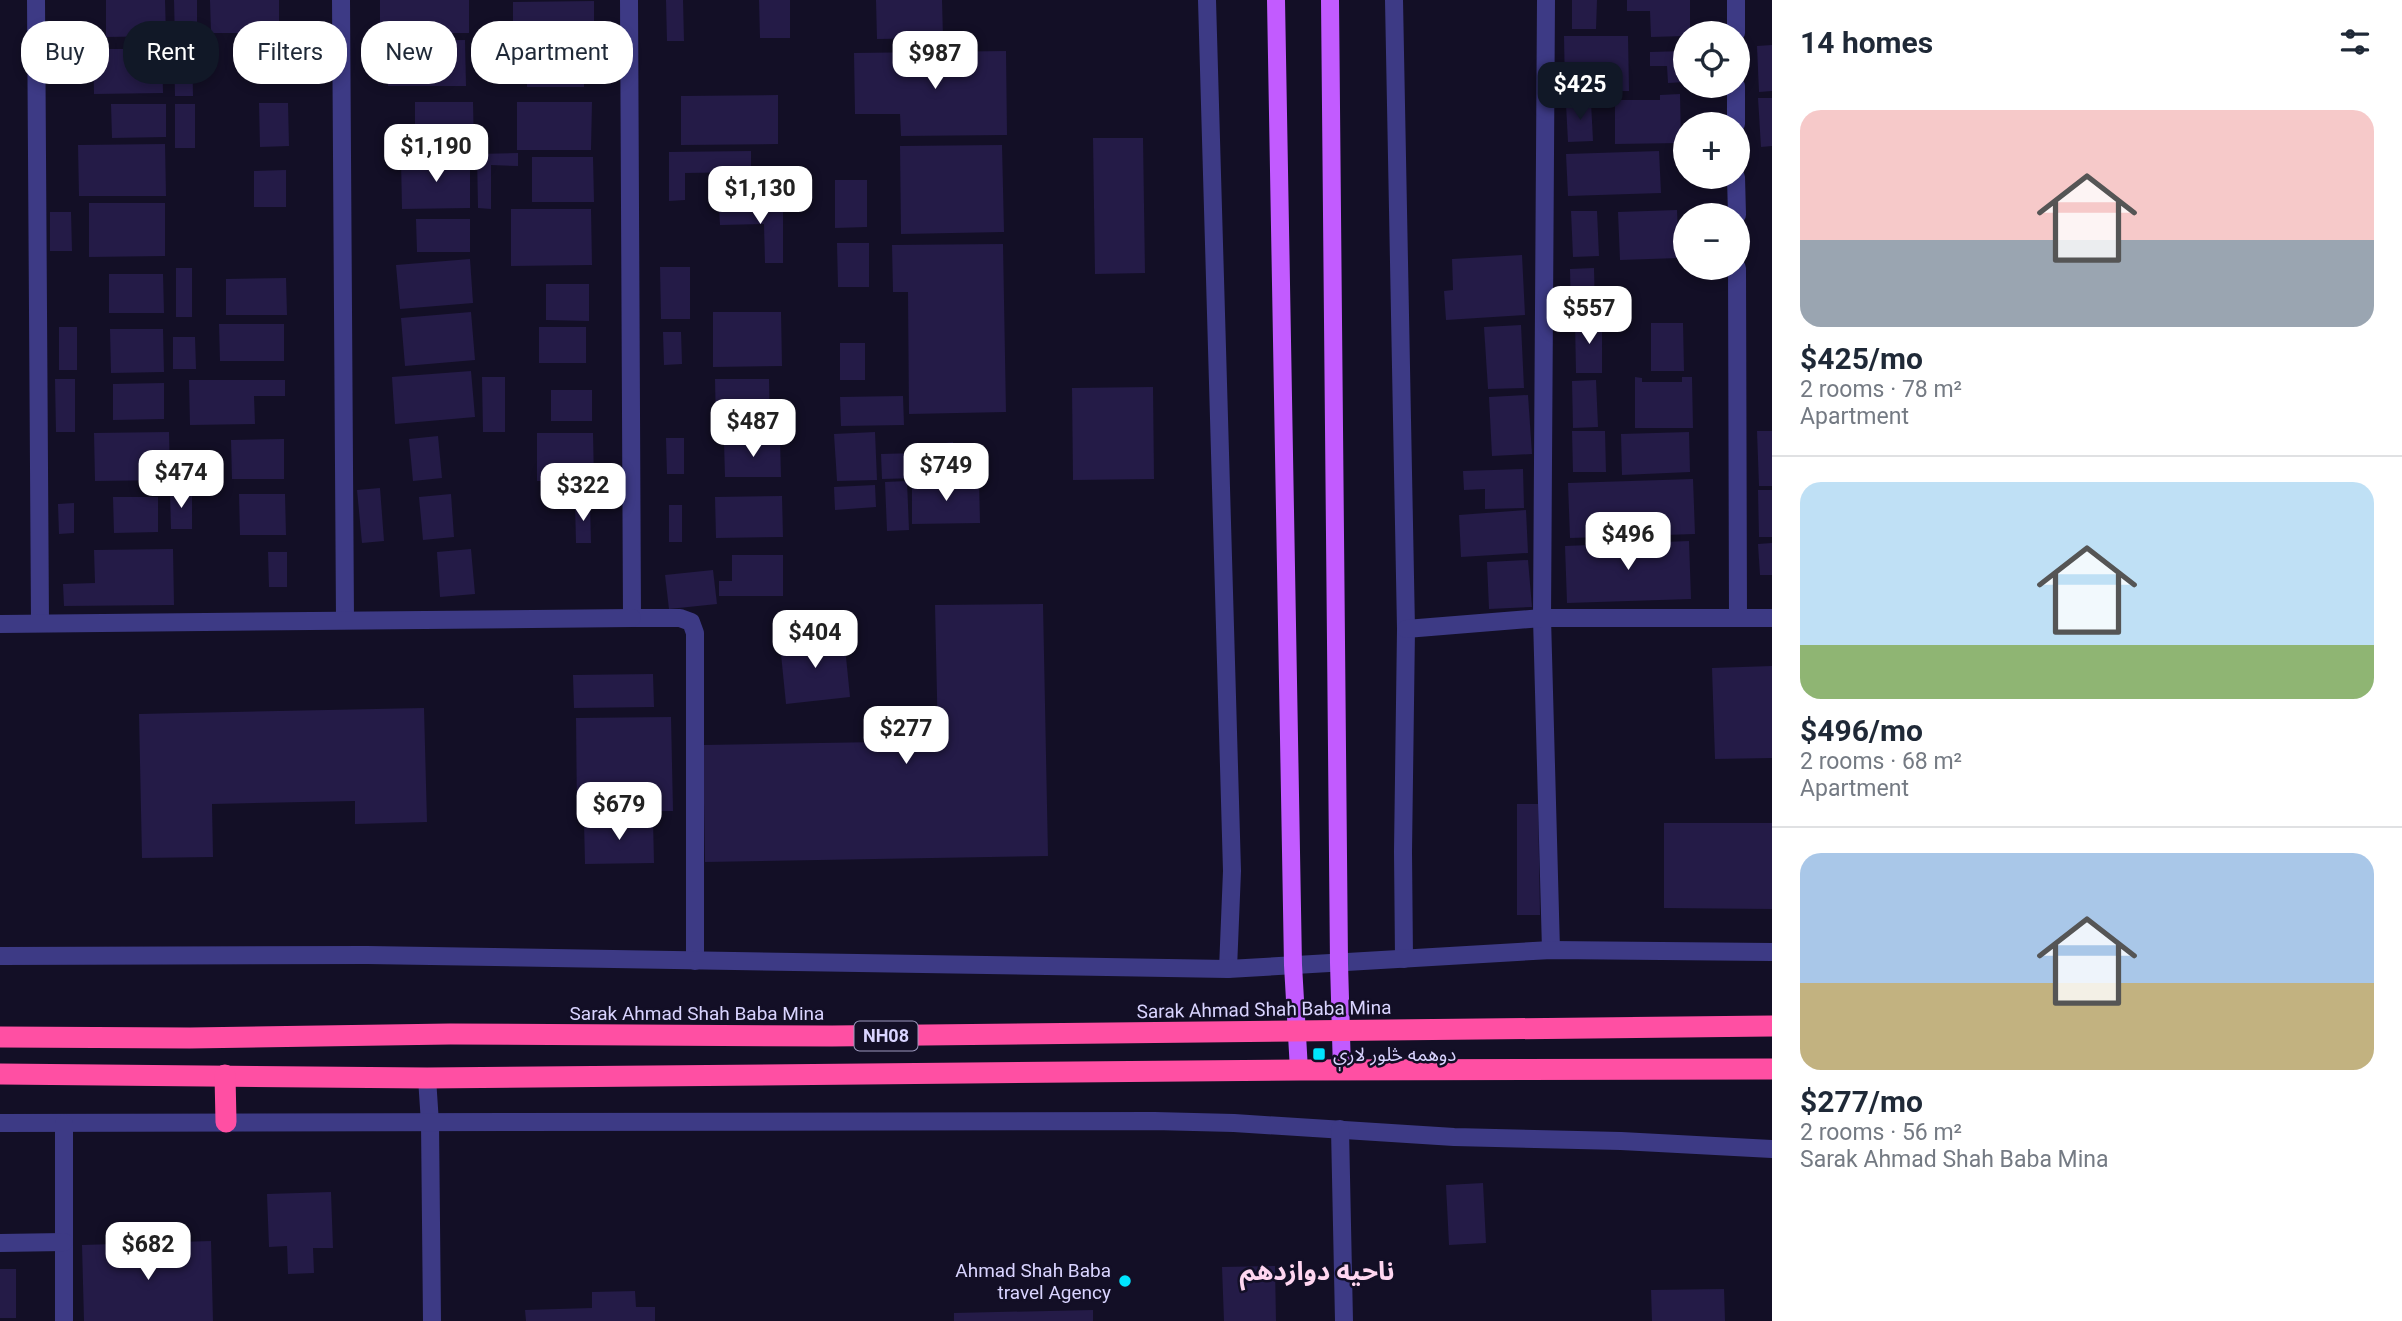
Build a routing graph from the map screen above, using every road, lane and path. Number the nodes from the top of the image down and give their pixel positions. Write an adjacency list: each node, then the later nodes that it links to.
1 (37, 0): 17 (street)
2 (341, 0): 16 (street)
3 (629, 0): 12 (street)
4 (1207, 0): 27 (street)
5 (1276, 0): 26 (main road)
6 (1330, 0): 25 (main road)
7 (1394, 0): 19 (street)
8 (1546, 0): 13 (street)
9 (1736, 0): 10 (street)
10 (1736, 21)
11 (1737, 280): 14 (street)
12 (632, 618): 16 (street); 24 (street)
13 (1542, 618): 14 (street); 19 (street); 20 (street)
14 (1738, 618): 15 (street)
15 (1772, 618)
16 (345, 620): 17 (street)
17 (40, 623): 18 (street)
18 (0, 624)
19 (1406, 629): 23 (street)
20 (1551, 950): 21 (street); 23 (street)
21 (1772, 952)
22 (0, 957): 24 (street)
23 (1404, 959): 25 (street)
24 (695, 961): 27 (street)
25 (1339, 963): 26 (street); 29 (main road)
26 (1293, 965): 27 (street); 30 (main road)
27 (1227, 969)
28 (1772, 1026): 29 (highway, Sarak Ahmad Shah Baba Mina / NH08)
29 (1343, 1030): 30 (highway, Sarak Ahmad Shah Baba Mina / NH08); 34 (main road)
30 (1298, 1033): 31 (highway, Sarak Ahmad Shah Baba Mina / NH08); 33 (main road)
31 (0, 1037)
32 (1772, 1069): 34 (highway, NH08)
33 (1299, 1070): 34 (highway, NH08); 37 (highway, NH08)
34 (1342, 1071)
35 (0, 1073): 36 (highway, NH08)
36 (225, 1075): 37 (highway, NH08); 38 (highway)
37 (427, 1078): 41 (street)
38 (226, 1122): 40 (street); 41 (street)
39 (0, 1123): 40 (street)
40 (64, 1123): 45 (street)
41 (430, 1123): 42 (street); 47 (street)
42 (1340, 1129): 43 (street); 48 (street)
43 (1772, 1149)
44 (0, 1242): 45 (street)
45 (64, 1242): 46 (street)
46 (64, 1321)
47 (432, 1321)
48 (1344, 1321)

